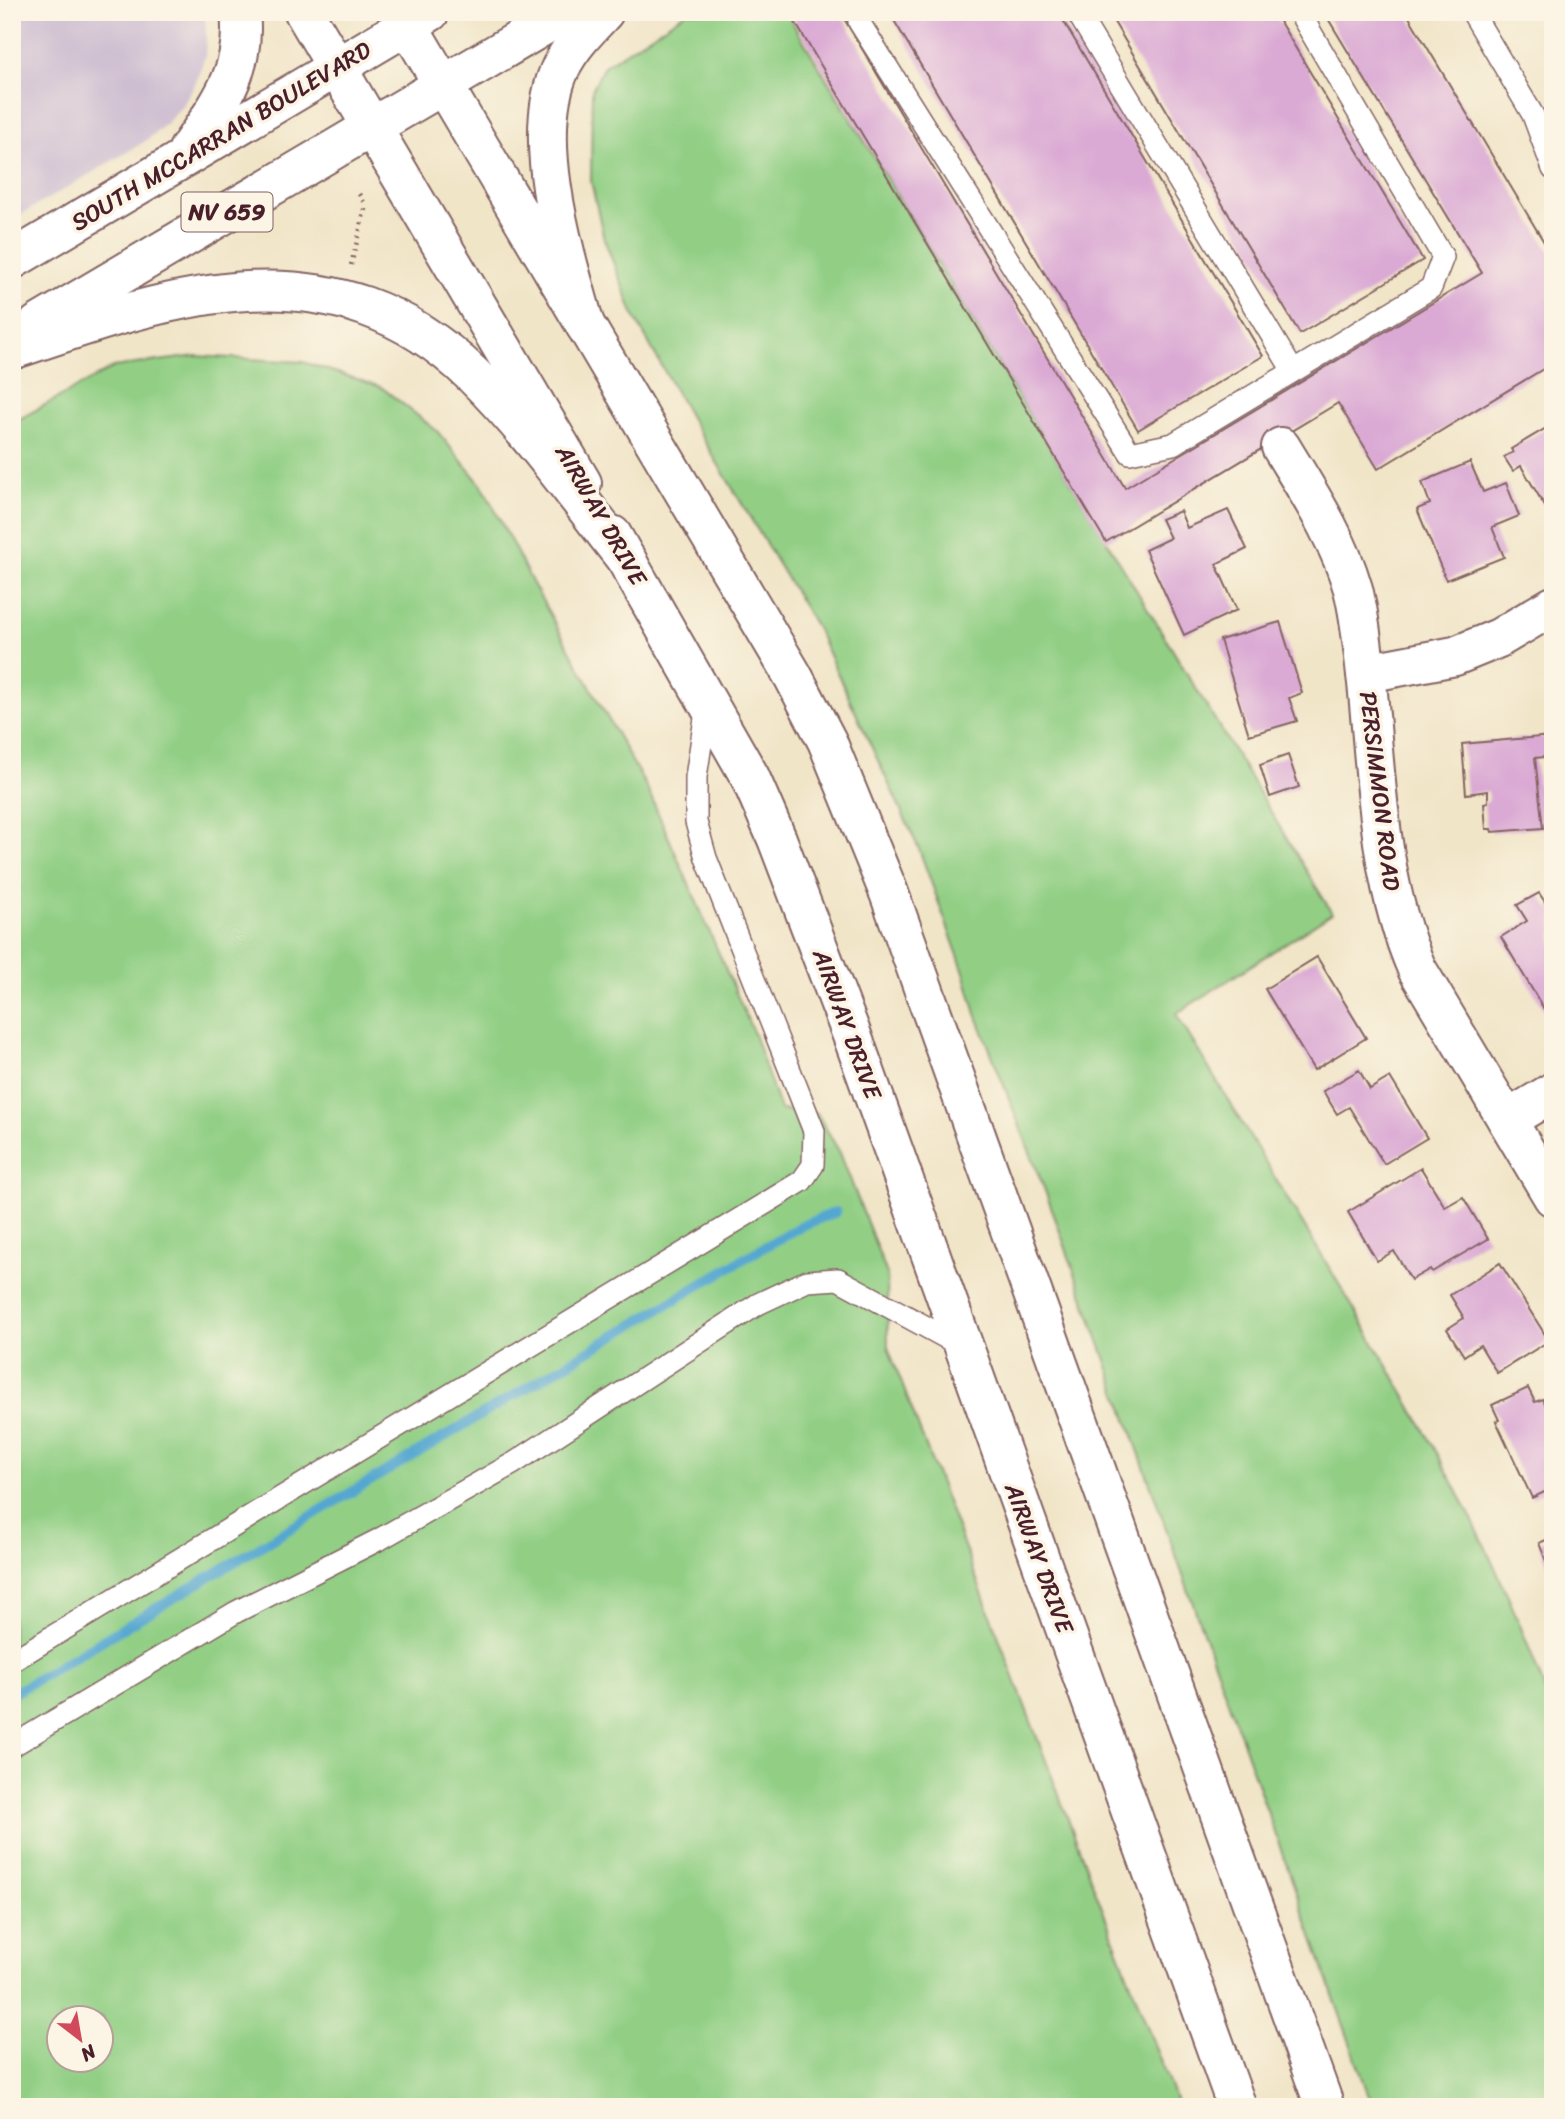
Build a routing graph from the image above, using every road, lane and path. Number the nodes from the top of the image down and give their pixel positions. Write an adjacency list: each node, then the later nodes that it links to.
1 (240, 12): 13 (main road)
2 (304, 12): 10 (main road, AIRWAY DRIVE)
3 (568, 12): 11 (main road, NV 659)
4 (604, 12): 20 (main road)
5 (862, 12): 23 (lane)
6 (1077, 12): 23 (lane)
7 (1299, 12): 23 (lane)
8 (1472, 12): 14 (lane)
9 (413, 17): 10 (main road, SOUTH MCCARRAN BOULEVARD / NV 659); 11 (main road)
10 (338, 67): 12 (main road, AIRWAY DRIVE); 13 (main road, SOUTH MCCARRAN BOULEVARD / NV 659)
11 (443, 85): 12 (main road, NV 659); 20 (main road)
12 (372, 126): 21 (main road, NV 659); 25 (main road, AIRWAY DRIVE)
13 (181, 159): 18 (main road, SOUTH MCCARRAN BOULEVARD / NV 659)
14 (1553, 169)
15 (359, 194): 17 (path)
16 (376, 200): 17 (path)
17 (366, 205): 19 (path)
18 (12, 260)
19 (349, 272)
20 (585, 325): 36 (main road)
21 (12, 339)
22 (12, 350): 25 (main road)
23 (1293, 371)
24 (1281, 447): 27 (main road, PERSIMMON ROAD)
25 (628, 562): 28 (main road, AIRWAY DRIVE)
26 (1553, 606): 27 (main road)
27 (1366, 673): 30 (main road, PERSIMMON ROAD)
28 (708, 698): 32 (main road, AIRWAY DRIVE); 33 (lane)
29 (1553, 1092): 30 (main road)
30 (1507, 1119): 31 (main road, PERSIMMON ROAD)
31 (1553, 1197)
32 (964, 1348): 34 (lane); 35 (main road, AIRWAY DRIVE)
33 (12, 1661)
34 (12, 1746)
35 (1237, 2107)
36 (1325, 2107)

